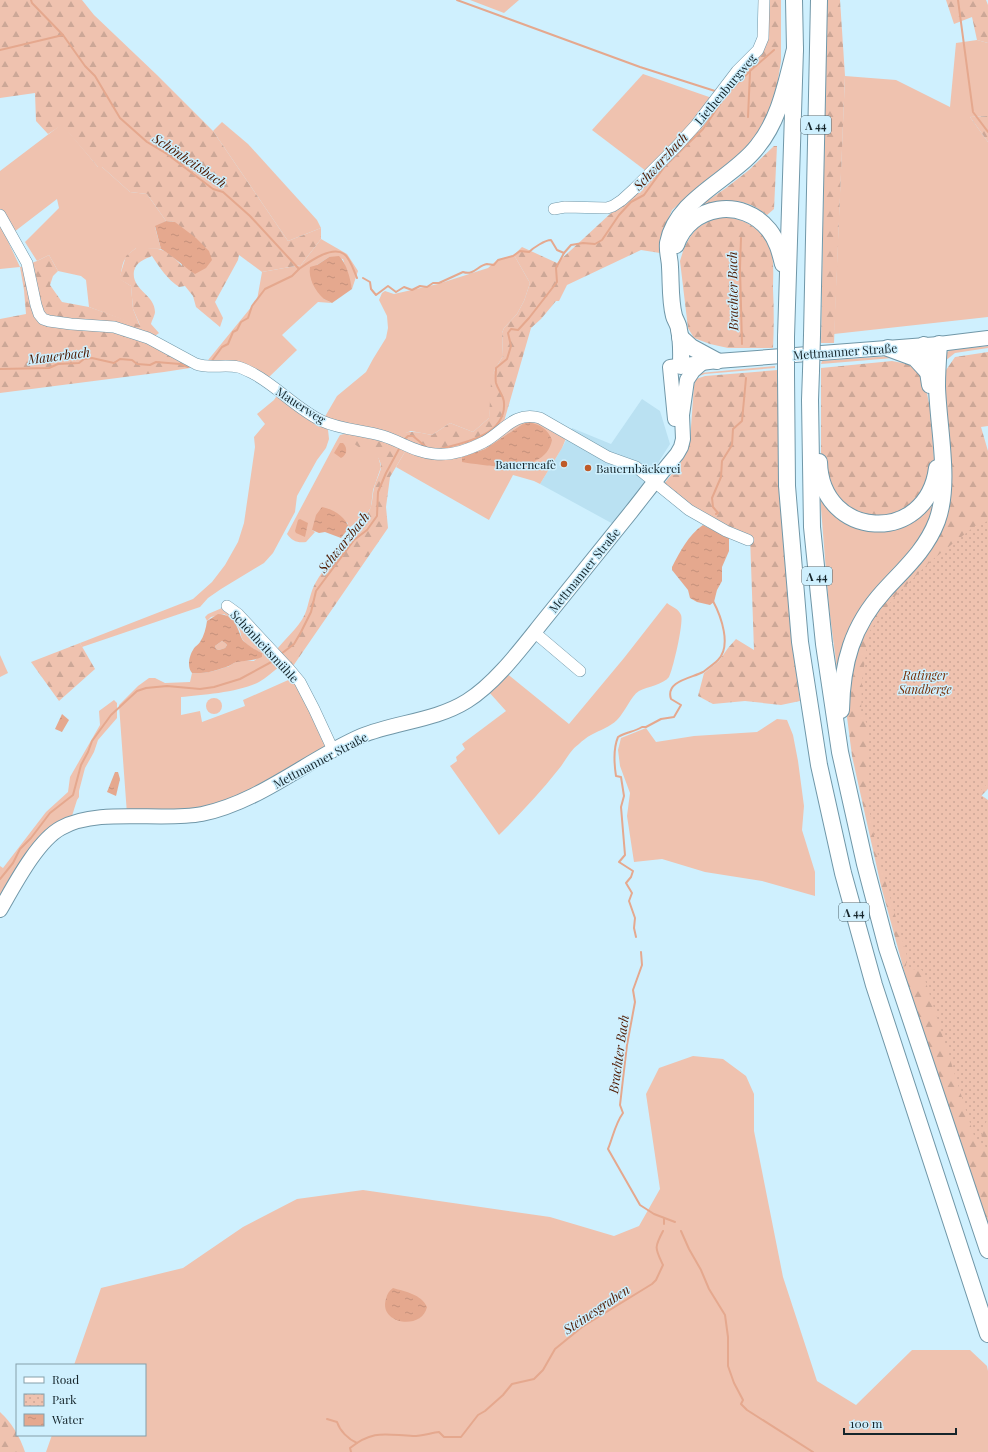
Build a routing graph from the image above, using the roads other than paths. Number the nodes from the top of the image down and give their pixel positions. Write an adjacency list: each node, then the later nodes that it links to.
1 (764, 0): 5 (street, Liethenburgweg)
2 (794, 0): 4 (highway, A 44)
3 (819, 0): 17 (highway, A 44, bridge)
4 (795, 49): 7 (highway); 8 (highway, A 44)
5 (554, 209)
6 (0, 215): 20 (street, Mauerweg)
7 (670, 261): 8 (highway); 9 (highway)
8 (788, 290): 29 (highway, A 44, bridge)
9 (674, 315): 10 (highway); 15 (highway)
10 (680, 337): 14 (highway); 15 (highway)
11 (988, 338): 12 (main road, Mettmanner Straße)
12 (932, 345): 13 (main road, Mettmanner Straße); 16 (highway); 26 (highway)
13 (888, 348): 14 (main road, Mettmanner Straße); 16 (highway)
14 (710, 362): 15 (main road, Mettmanner Straße); 18 (main road, Mettmanner Straße)
15 (675, 367): 18 (main road); 19 (main road, Mettmanner Straße)
16 (927, 371): 17 (highway)
17 (810, 400): 26 (highway, A 44)
18 (682, 415): 19 (main road, Mettmanner Straße)
19 (670, 462): 20 (main road, Mettmanner Straße)
20 (655, 481): 21 (street); 23 (main road, Mettmanner Straße)
21 (748, 540)
22 (227, 606): 25 (street, Schönheitsmühle)
23 (534, 632): 24 (street); 25 (main road, Mettmanner Straße)
24 (580, 671)
25 (333, 750): 27 (main road, Mettmanner Straße)
26 (840, 752): 28 (highway, A 44)
27 (0, 910)
28 (988, 1250)
29 (988, 1334)

